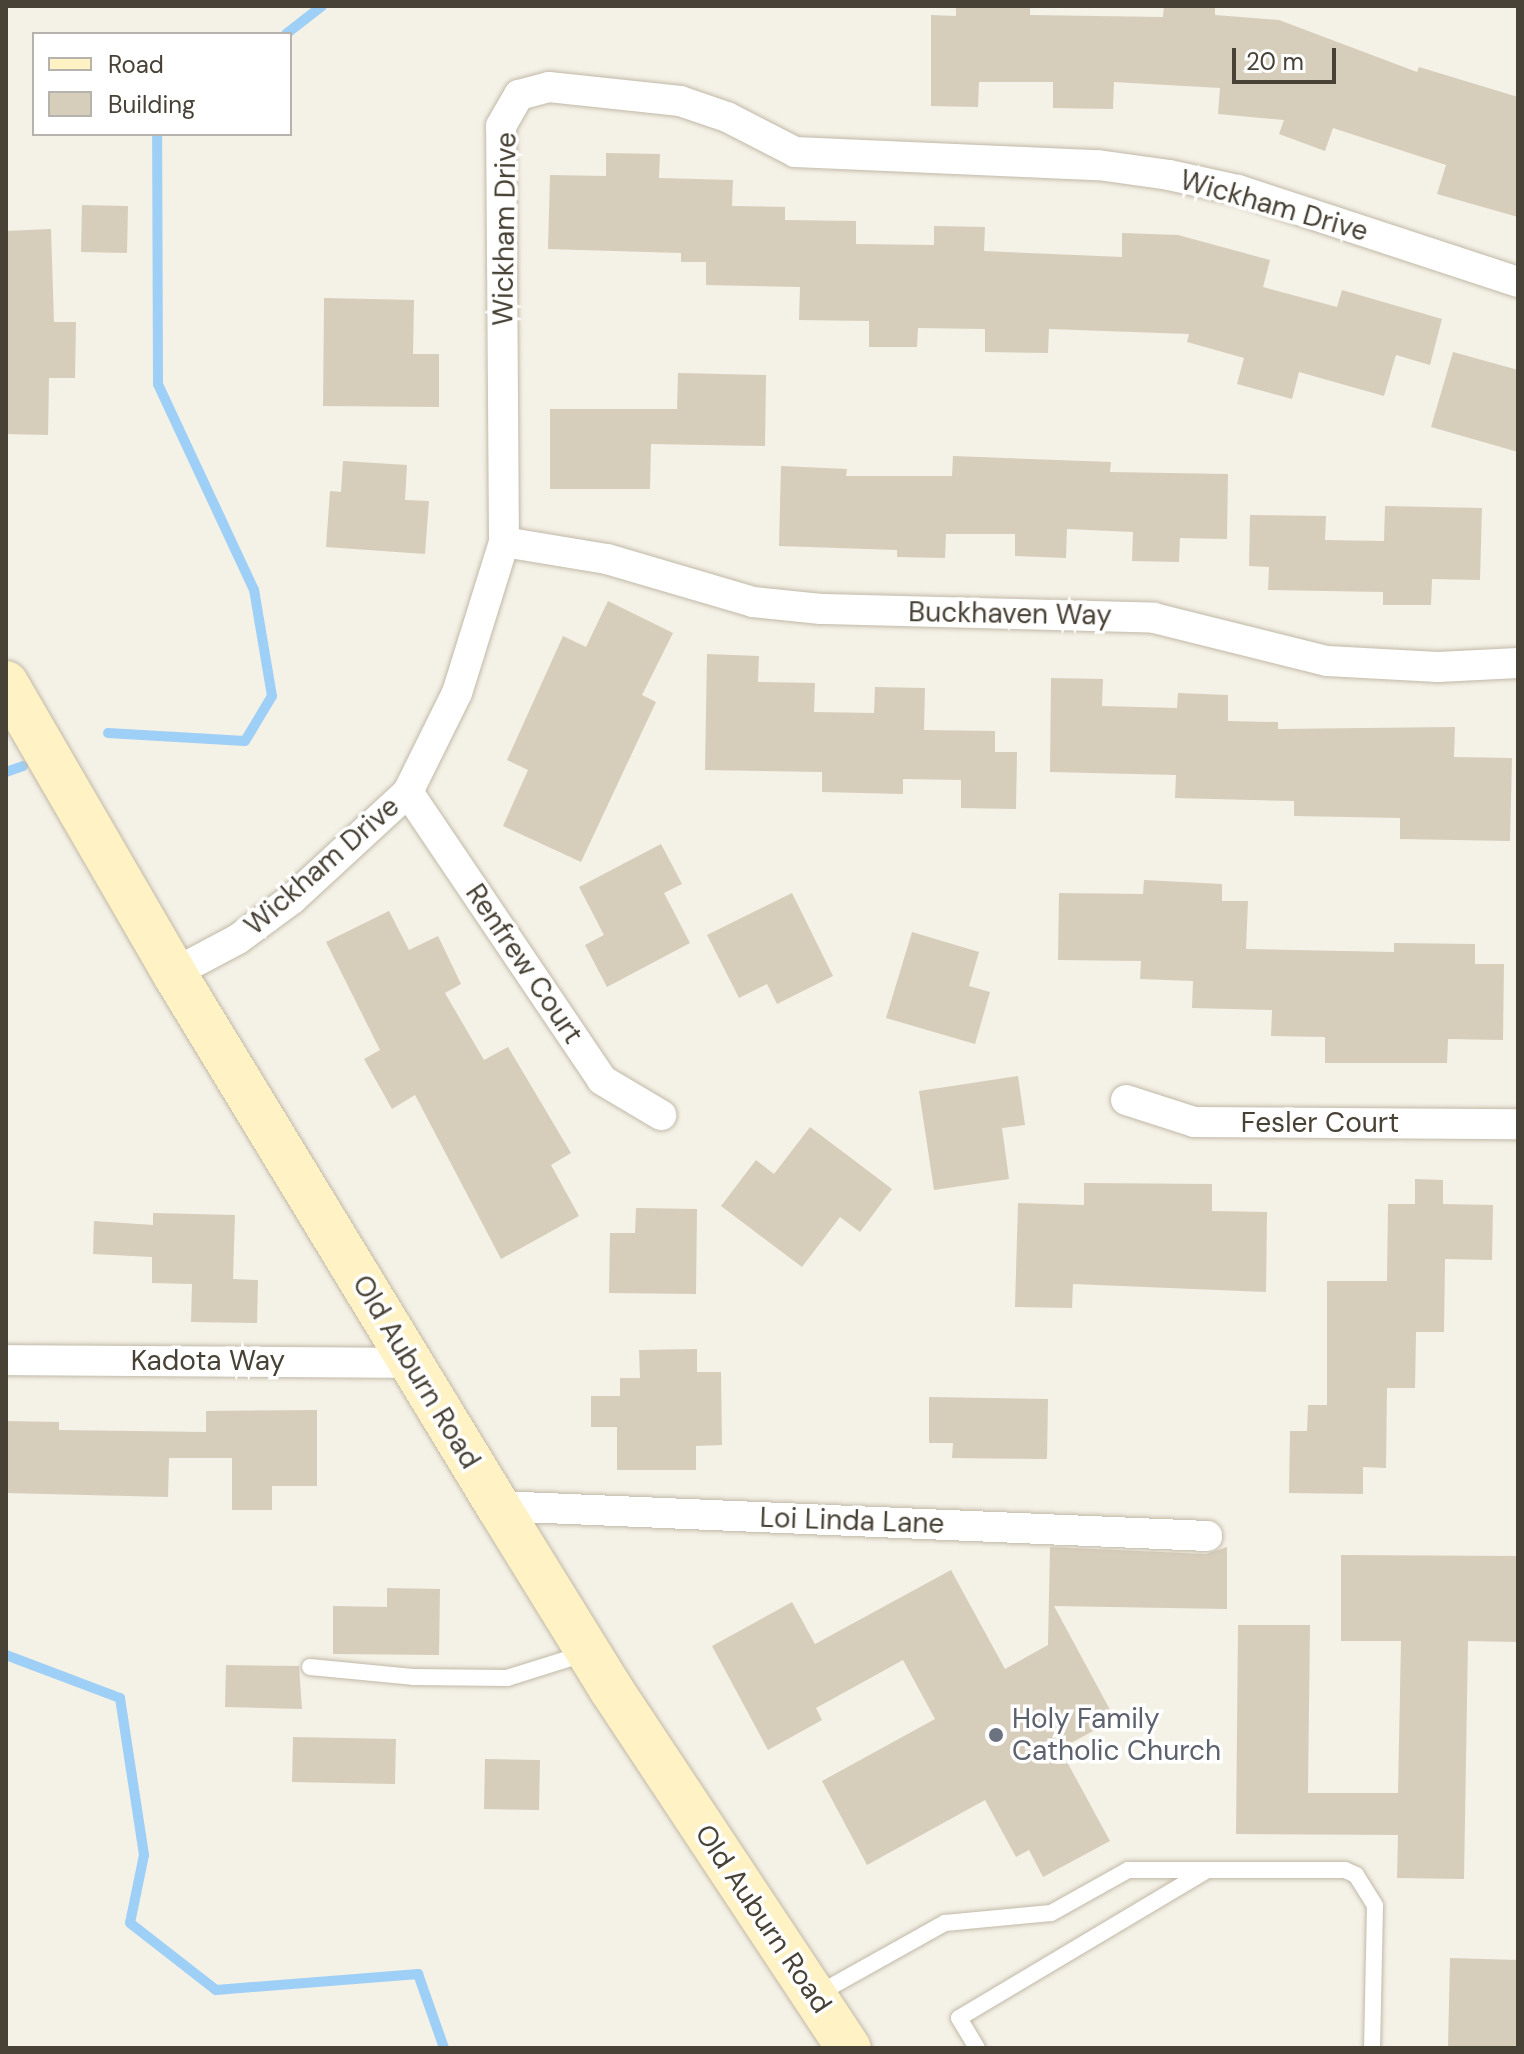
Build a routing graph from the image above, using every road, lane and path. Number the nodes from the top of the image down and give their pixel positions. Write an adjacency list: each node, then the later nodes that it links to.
1 (1518, 282): 2 (street, Wickham Drive)
2 (504, 542): 3 (street, Buckhaven Way); 5 (street, Wickham Drive)
3 (1518, 663)
4 (6, 683): 6 (main road, Old Auburn Road)
5 (408, 792): 6 (street, Wickham Drive); 8 (street, Renfrew Court)
6 (174, 973): 11 (main road, Old Auburn Road)
7 (1126, 1100): 9 (street, Fesler Court)
8 (661, 1115)
9 (1518, 1124)
10 (6, 1360): 11 (street, Kadota Way)
11 (410, 1363): 12 (main road, Old Auburn Road)
12 (498, 1506): 13 (street, Loi Linda Lane); 14 (main road, Old Auburn Road)
13 (1207, 1536)
14 (588, 1653): 15 (lane); 17 (main road, Old Auburn Road)
15 (310, 1667)
16 (1207, 1870): 17 (lane); 19 (lane); 20 (lane)
17 (814, 1996): 18 (main road, Old Auburn Road)
18 (849, 2048)
19 (977, 2048)
20 (1372, 2048)

